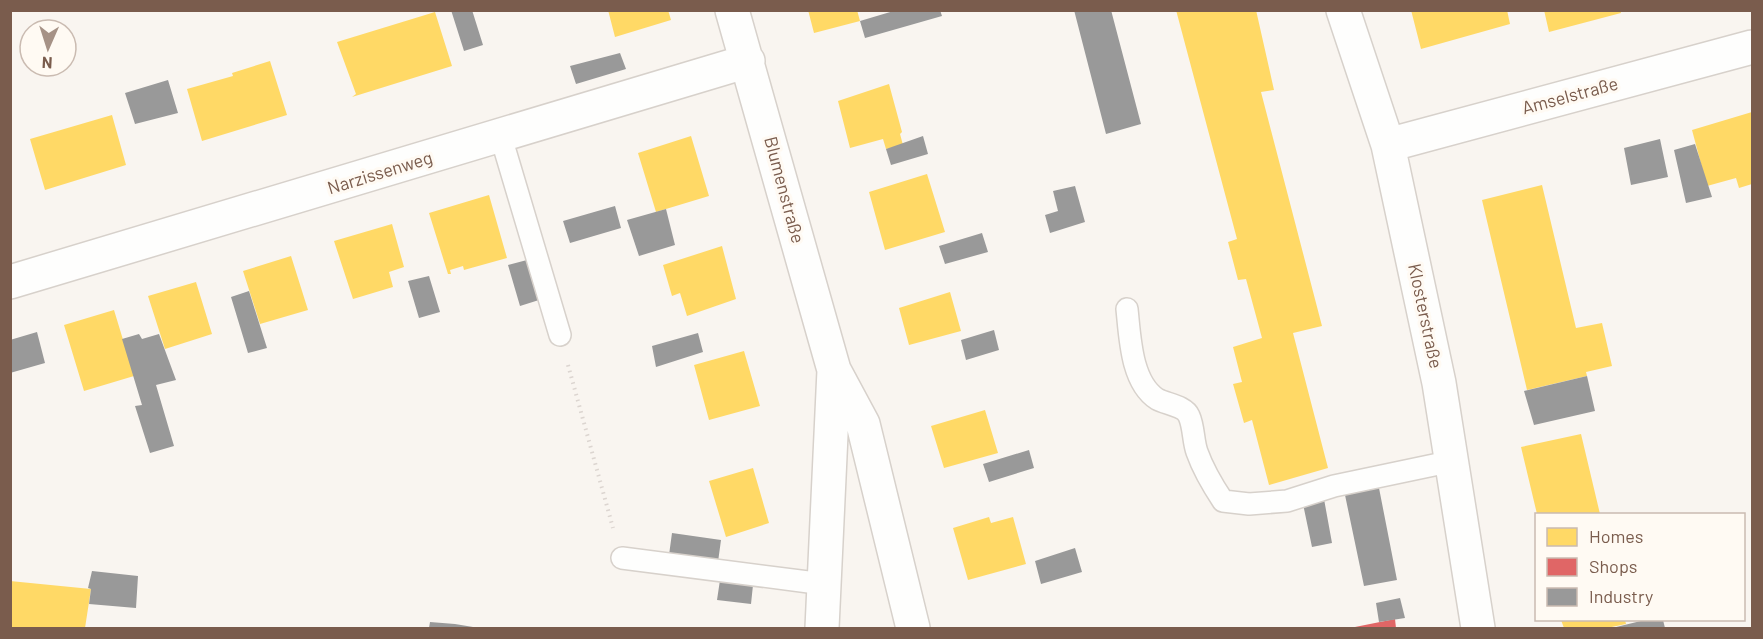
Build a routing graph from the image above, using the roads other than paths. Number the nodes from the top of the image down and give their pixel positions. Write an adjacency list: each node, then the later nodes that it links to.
1 (732, 10): 4 (street, Blumenstraße)
2 (1343, 10): 6 (street, Klosterstraße)
3 (1752, 47): 6 (street, Amselstraße)
4 (748, 61): 5 (street, Narzissenweg); 10 (street, Blumenstraße)
5 (501, 136): 7 (street, Narzissenweg); 9 (lane)
6 (1388, 145): 11 (street, Klosterstraße)
7 (10, 282)
8 (1127, 309): 11 (lane)
9 (560, 335)
10 (834, 370): 13 (street, Blumenstraße); 15 (street, Blumenstraße)
11 (1452, 461): 16 (street, Klosterstraße)
12 (622, 558): 13 (lane)
13 (824, 584): 14 (street, Blumenstraße)
14 (822, 628)
15 (913, 628)
16 (1478, 628)

